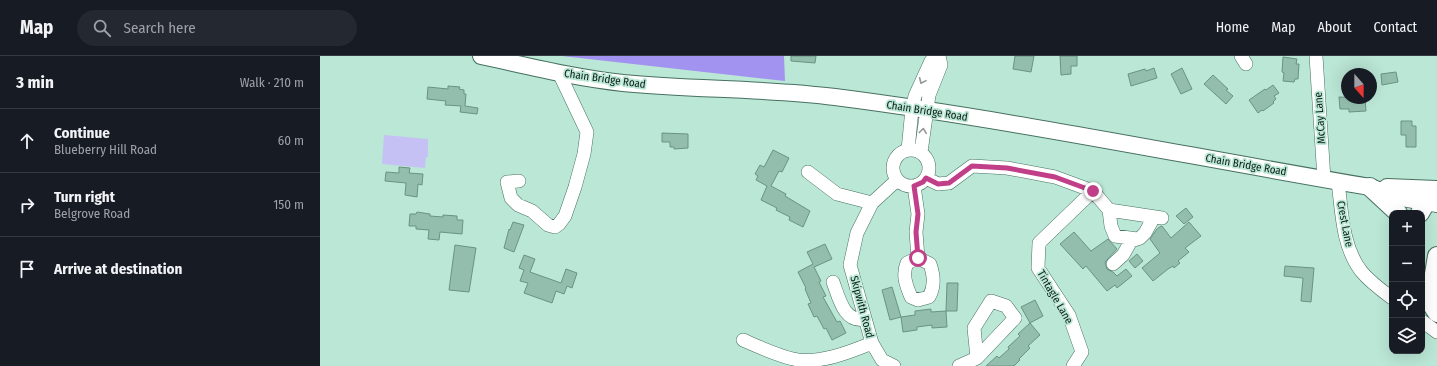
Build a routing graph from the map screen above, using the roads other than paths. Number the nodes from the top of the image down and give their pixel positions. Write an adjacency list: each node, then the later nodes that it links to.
1 (481, 56): 4 (main road, Chain Bridge Road)
2 (938, 56): 5 (street)
3 (1316, 56): 9 (street, McCay Lane)
4 (559, 73): 5 (main road, Chain Bridge Road); 10 (street)
5 (919, 110): 6 (street); 9 (main road, Chain Bridge Road)
6 (914, 151): 8 (street); 11 (street)
7 (808, 172): 17 (street)
8 (897, 180): 12 (street); 17 (street, Skipwith Road)
9 (1331, 180): 13 (main road, Chain Bridge Road); 27 (street, Crest Lane)
10 (519, 181)
11 (932, 181): 12 (street); 14 (street); 15 (street)
12 (914, 186): 22 (street)
13 (1370, 187): 16 (main road, Chain Bridge Road); 19 (highway)
14 (1093, 191): 18 (street); 37 (street, Tintagle Lane)
15 (953, 192)
16 (1432, 200)
17 (872, 203): 29 (street, Skipwith Road)
18 (1109, 210): 20 (street); 20 (street)
19 (1395, 210)
20 (1137, 239): 23 (street)
21 (1437, 256): 26 (highway)
22 (918, 258)
23 (1113, 264)
24 (834, 282): 29 (street)
25 (1422, 282): 28 (highway)
26 (1437, 289)
27 (1389, 296)
28 (1437, 314)
29 (865, 318): 33 (street, Skipwith Road)
30 (1425, 323): 31 (street)
31 (1437, 332)
32 (744, 340): 33 (street)
33 (872, 343): 35 (street, Skipwith Road)
34 (977, 358): 36 (street)
35 (894, 366)
36 (959, 366)
37 (1073, 366)

